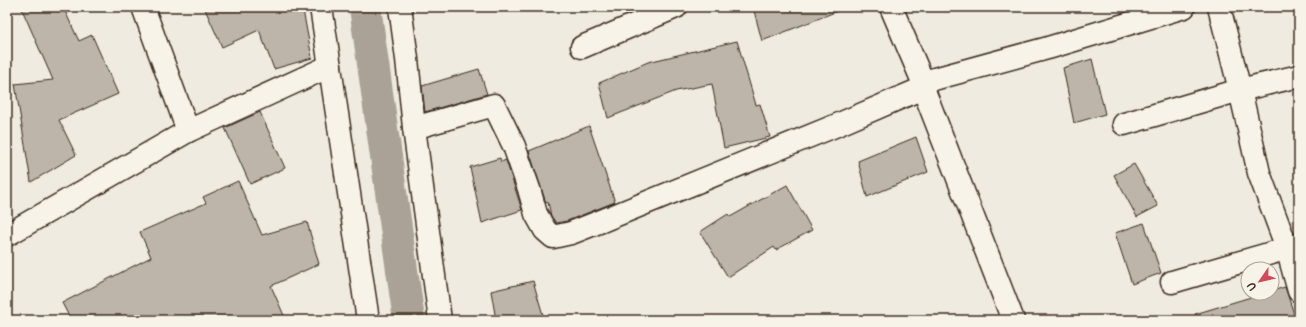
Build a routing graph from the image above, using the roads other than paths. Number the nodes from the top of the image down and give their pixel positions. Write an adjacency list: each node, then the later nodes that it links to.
1 (143, 7): 15 (street)
2 (321, 7): 9 (street)
3 (400, 7): 14 (street)
4 (676, 7): 8 (street)
5 (891, 7): 11 (street)
6 (1184, 7): 11 (street)
7 (1219, 7): 12 (street)
8 (582, 47)
9 (330, 66): 15 (street); 20 (street)
10 (1299, 76): 12 (street)
11 (923, 85): 14 (street); 22 (street)
12 (1240, 90): 13 (street); 17 (street)
13 (1124, 124)
14 (414, 128): 21 (street)
15 (188, 131): 16 (street)
16 (7, 235)
17 (1293, 247): 18 (street); 19 (street)
18 (1172, 282)
19 (1299, 291)
20 (368, 320)
21 (440, 320)
22 (1013, 320)

